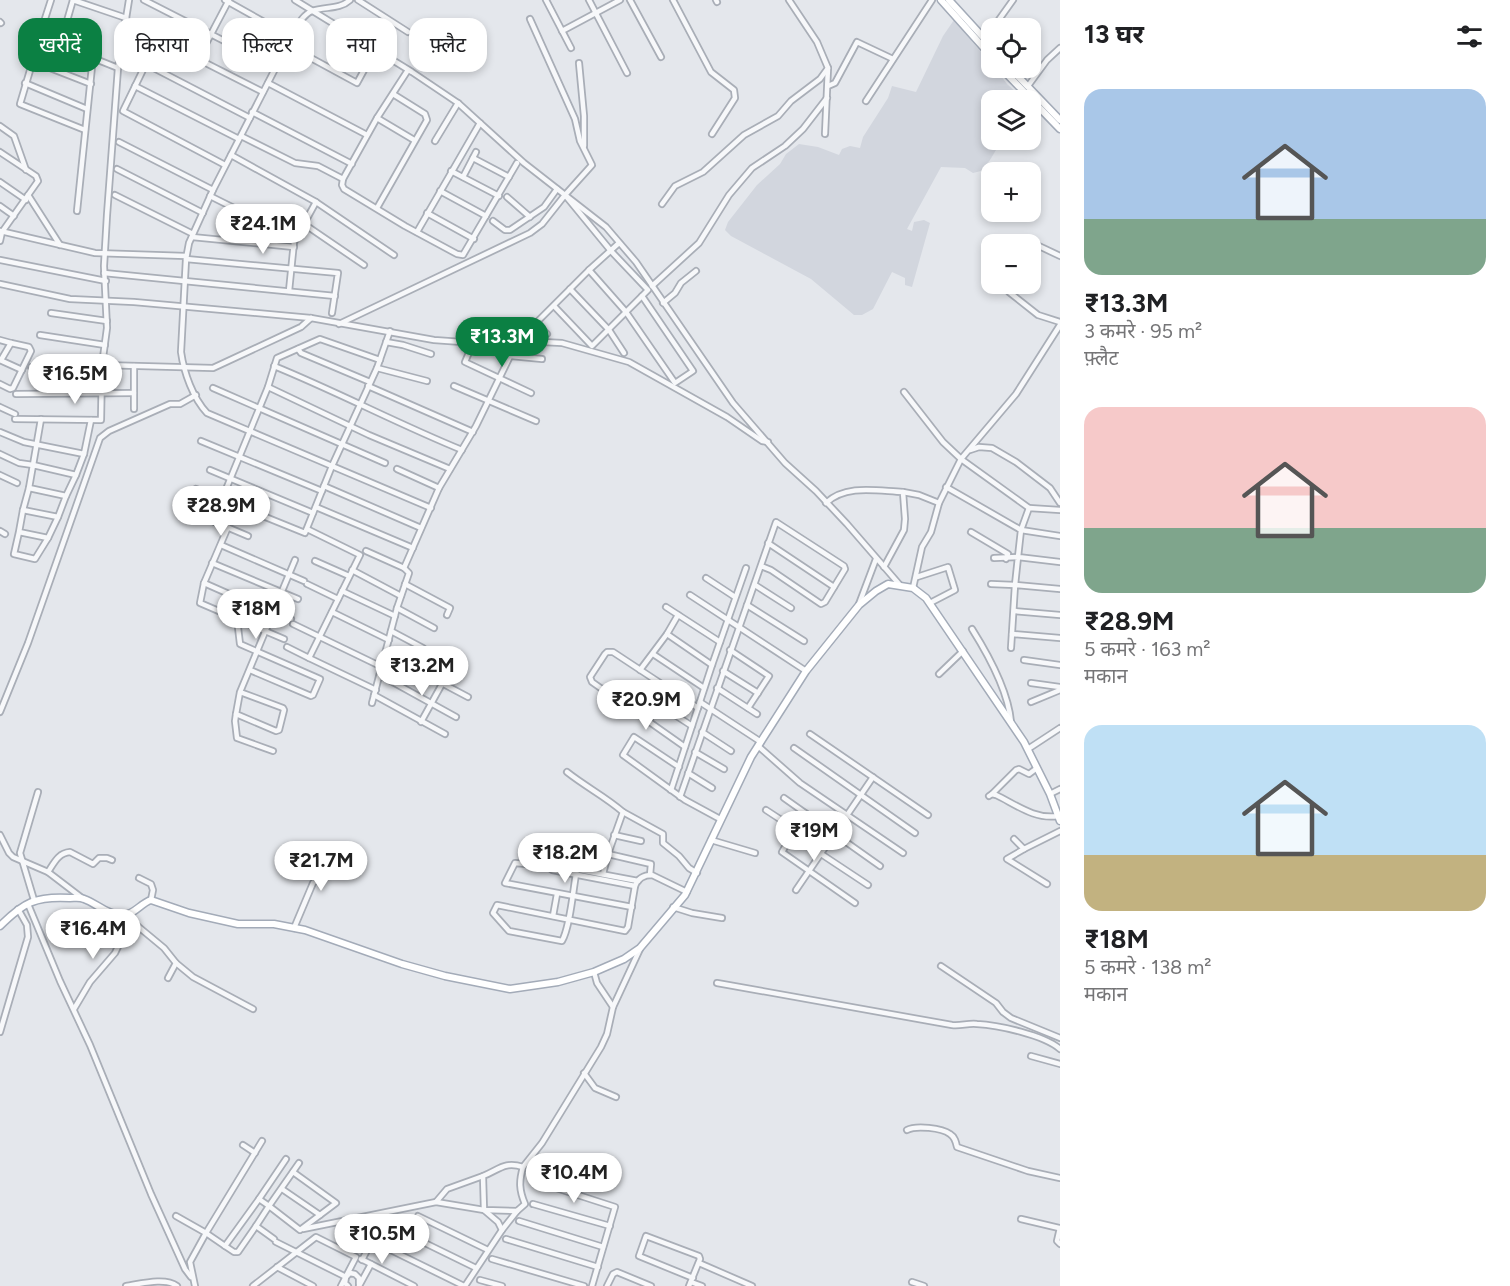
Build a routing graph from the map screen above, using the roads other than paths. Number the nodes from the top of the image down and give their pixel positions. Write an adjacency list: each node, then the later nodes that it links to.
1 (51, 0): 21 (street)
2 (73, 0): 22 (street); 23 (street)
3 (129, 0): 24 (street)
4 (144, 0): 32 (street)
5 (227, 0): 25 (street); 32 (street)
6 (295, 0): 19 (street)
7 (350, 0): 19 (street)
8 (358, 0): 31 (street)
9 (546, 0): 30 (street)
10 (589, 0): 20 (street)
11 (620, 0): 20 (street)
12 (630, 0): 38 (street)
13 (673, 0): 76 (street)
14 (789, 0): 43 (street)
15 (932, 0): 39 (street)
16 (940, 0): 35 (main road)
17 (949, 0): 33 (main road)
18 (1013, 0): 27 (street)
19 (311, 12): 26 (street); 29 (street)
20 (595, 13): 30 (street); 54 (street)
21 (45, 18)
22 (68, 18)
23 (120, 18)
24 (125, 18)
25 (258, 18)
26 (303, 18)
27 (1000, 18)
28 (530, 19): 83 (street)
29 (326, 21)
30 (562, 31): 36 (street)
31 (408, 32)
32 (211, 34): 34 (street)
33 (981, 36)
34 (222, 40)
35 (981, 45)
36 (571, 48)
37 (1060, 48): 62 (street)
38 (661, 57)
39 (893, 59): 61 (street); 66 (street)
40 (397, 63): 44 (street)
41 (579, 63): 83 (street)
42 (210, 65): 63 (street)
43 (828, 68): 61 (street); 105 (street)
44 (408, 70): 64 (street); 67 (street)
45 (29, 72): 57 (street)
46 (59, 72): 59 (street)
47 (92, 72): 59 (street)
48 (118, 72): 127 (street)
49 (142, 72): 60 (street)
50 (162, 72): 69 (street)
51 (273, 72): 58 (street)
52 (337, 72): 53 (street)
53 (363, 72)
54 (627, 74)
55 (1011, 78): 74 (main road)
56 (1020, 78): 62 (main road)
57 (26, 83): 68 (street); 75 (street)
58 (268, 83): 63 (street); 78 (street)
59 (91, 84): 68 (street)
60 (135, 86): 79 (street); 87 (street)
61 (828, 86): 65 (street)
62 (1028, 86): 71 (main road)
63 (263, 92): 69 (street)
64 (393, 94): 70 (street); 80 (street)
65 (827, 98): 77 (street); 140 (street)
66 (866, 101)
67 (458, 103): 72 (street); 81 (street)
68 (87, 108): 75 (street)
69 (251, 115): 79 (street); 88 (street)
70 (377, 118): 78 (street); 80 (street)
71 (1060, 120)
72 (480, 123): 91 (street); 98 (street)
73 (0, 126): 90 (street)
74 (1060, 129)
75 (85, 130): 108 (street)
76 (712, 134)
77 (825, 134)
78 (368, 135): 88 (street)
79 (240, 137): 85 (street); 94 (street)
80 (414, 140): 107 (street)
81 (435, 141)
82 (119, 142): 96 (street)
83 (584, 146): 98 (street)
84 (0, 152): 90 (street)
85 (231, 156): 87 (street); 104 (street)
86 (517, 163): 93 (street)
87 (225, 165): 96 (street)
88 (352, 165): 94 (street)
89 (117, 169): 109 (street)
90 (26, 170): 102 (street)
91 (451, 171): 92 (street); 97 (street)
92 (463, 177): 93 (street); 101 (street)
93 (509, 177): 101 (street)
94 (343, 179): 107 (street)
95 (0, 182): 102 (street)
96 (213, 190): 100 (street)
97 (440, 191): 110 (street); 112 (street)
98 (561, 192): 113 (street); 122 (street); 126 (street); 156 (street)
99 (115, 195): 118 (street)
100 (210, 196): 109 (street); 119 (street)
101 (499, 196): 112 (street)
102 (27, 197): 111 (street); 123 (street)
103 (507, 197): 113 (street)
104 (316, 202): 115 (street); 128 (street)
105 (662, 204)
106 (0, 206): 111 (street)
107 (376, 208): 117 (street)
108 (77, 211)
109 (203, 213): 118 (street)
110 (428, 213): 117 (street); 120 (street)
111 (14, 216): 116 (street)
112 (486, 216): 120 (street)
113 (530, 217): 114 (street)
114 (493, 221)
115 (304, 224): 119 (street); 132 (street)
116 (1, 232): 121 (street); 123 (street)
117 (417, 232): 120 (street)
118 (192, 235): 124 (street); 130 (street)
119 (296, 239): 124 (street)
120 (474, 239)
121 (0, 241)
122 (619, 243): 126 (street); 140 (street)
123 (60, 245): 127 (street)
124 (294, 247): 133 (street)
125 (1041, 247): 129 (street)
126 (611, 251): 134 (street); 145 (street)
127 (106, 254): 130 (street); 136 (street)
128 (394, 255)
129 (1060, 256)
130 (186, 257): 133 (street); 138 (street)
131 (0, 260): 137 (street)
132 (364, 265)
133 (291, 269): 142 (street); 144 (street)
134 (589, 270): 141 (street); 150 (street)
135 (696, 271): 147 (street)
136 (104, 273): 137 (street); 138 (street)
137 (106, 281): 146 (street)
138 (185, 281): 142 (street); 149 (street)
139 (0, 284): 146 (street)
140 (652, 286): 147 (street)
141 (570, 289): 148 (street); 158 (street)
142 (289, 291): 144 (street)
143 (1012, 294): 155 (street)
144 (335, 296): 152 (street)
145 (642, 296): 150 (street); 150 (street)
146 (107, 301): 149 (street); 154 (street)
147 (663, 303): 208 (street)
148 (554, 306): 157 (street); 158 (street)
149 (183, 307): 153 (street); 177 (street)
150 (626, 312): 158 (street)
151 (51, 313): 154 (street)
152 (332, 313)
153 (311, 318): 156 (street); 177 (street)
154 (107, 321): 167 (street)
155 (1060, 323): 212 (street)
156 (338, 324): 159 (street)
157 (537, 324): 160 (street); 164 (street)
158 (609, 330): 169 (street)
159 (390, 331): 163 (street); 166 (street)
160 (547, 334)
161 (40, 335): 167 (street)
162 (0, 340): 165 (street)
163 (386, 342): 170 (street); 174 (street)
164 (517, 342): 166 (street); 171 (street); 208 (street)
165 (11, 343): 173 (street); 181 (street)
166 (473, 343): 182 (street)
167 (105, 345): 175 (street)
168 (298, 350): 174 (street); 178 (street); 185 (street)
169 (624, 353)
170 (431, 354)
171 (511, 356): 172 (street); 182 (street)
172 (542, 359)
173 (1, 360): 181 (street)
174 (380, 360): 180 (street)
175 (102, 365): 176 (street); 179 (street); 191 (street)
176 (134, 366): 177 (street); 192 (street)
177 (183, 366): 189 (street)
178 (274, 366): 187 (street); 196 (street)
179 (31, 367)
180 (377, 368): 183 (street); 185 (street)
181 (22, 370): 184 (street)
182 (499, 379): 193 (street); 195 (street)
183 (426, 381)
184 (0, 384)
185 (369, 384): 196 (street); 206 (street)
186 (454, 386): 195 (street)
187 (268, 387): 198 (street); 203 (street)
188 (213, 388): 198 (street)
189 (194, 391): 204 (street); 361 (street)
190 (904, 392): 216 (street)
191 (101, 393): 192 (street); 194 (street); 201 (street)
192 (134, 393): 199 (street)
193 (531, 393)
194 (16, 394)
195 (488, 401): 202 (street); 206 (street)
196 (361, 404): 203 (street); 211 (street)
197 (0, 407): 200 (street)
198 (260, 408): 204 (street); 210 (street)
199 (134, 409)
200 (41, 419): 201 (street); 209 (street)
201 (91, 420): 214 (street)
202 (536, 422)
203 (351, 425): 210 (street); 221 (street)
204 (250, 431): 215 (street); 219 (street)
205 (0, 432): 209 (street)
206 (473, 432): 211 (street)
207 (201, 441): 215 (street)
208 (768, 442): 235 (street)
209 (37, 444): 214 (street); 218 (street)
210 (342, 444): 217 (street); 219 (street)
211 (462, 450): 221 (street)
212 (969, 450): 216 (street); 236 (street)
213 (0, 454): 218 (street)
214 (84, 454): 224 (street)
215 (239, 457): 225 (street); 231 (street)
216 (961, 459): 227 (street); 239 (street)
217 (385, 464)
218 (33, 465): 224 (street); 228 (street)
219 (332, 466): 231 (street); 238 (street)
220 (397, 469): 229 (street)
221 (450, 469): 229 (street)
222 (210, 470): 225 (street)
223 (0, 475): 226 (street)
224 (76, 475): 233 (street)
225 (230, 479): 234 (street); 241 (street)
226 (17, 483)
227 (946, 487): 237 (street); 249 (street)
228 (29, 488): 233 (street); 240 (street)
229 (439, 488): 238 (street)
230 (196, 489): 234 (street)
231 (323, 489): 241 (street); 247 (street)
232 (903, 492): 235 (street); 237 (street); 268 (street)
233 (66, 496): 243 (street)
234 (223, 500): 245 (street); 248 (street)
235 (826, 503): 260 (street)
236 (1060, 503)
237 (939, 504): 274 (street)
238 (430, 508): 247 (street)
239 (1029, 508): 242 (street); 249 (street)
240 (24, 510): 243 (street); 250 (street)
241 (315, 510): 248 (street); 257 (street)
242 (1060, 510)
243 (58, 517): 254 (street)
244 (203, 517): 245 (street)
245 (215, 522): 246 (street)
246 (228, 527): 252 (street); 256 (street)
247 (422, 528): 257 (street)
248 (307, 529): 271 (street)
249 (1021, 530): 253 (street); 259 (street)
250 (19, 532): 254 (street); 254 (street)
251 (971, 532): 262 (street)
252 (248, 536)
253 (1060, 536)
254 (48, 538)
255 (768, 543): 267 (street); 282 (street); 282 (street)
256 (221, 546): 266 (street); 272 (street)
257 (413, 548): 269 (street)
258 (366, 551): 269 (street)
259 (1018, 557): 262 (street); 265 (street); 281 (street)
260 (876, 558): 268 (street); 295 (street)
261 (994, 558): 262 (street)
262 (1006, 559)
263 (295, 560): 272 (street)
264 (315, 561): 273 (street)
265 (1060, 562)
266 (212, 563): 276 (street); 286 (street)
267 (761, 566): 280 (street); 282 (street)
268 (884, 567): 278 (street)
269 (404, 568): 277 (street)
270 (746, 568): 289 (street)
271 (352, 570): 273 (street); 287 (street)
272 (290, 575): 286 (street); 292 (street)
273 (349, 576): 285 (street)
274 (917, 577): 283 (street); 293 (street)
275 (706, 578): 289 (street)
276 (204, 584): 290 (street); 300 (street)
277 (405, 584): 287 (street); 303 (street)
278 (899, 584): 283 (main road); 295 (main road)
279 (991, 584): 281 (street)
280 (755, 585): 294 (street); 298 (street)
281 (1015, 585): 284 (street); 299 (street)
282 (834, 587)
283 (913, 588): 293 (main road)
284 (1060, 589)
285 (342, 591): 292 (street); 306 (street)
286 (282, 592): 291 (street); 302 (street)
287 (401, 596): 297 (street)
288 (690, 596): 308 (street)
289 (735, 597): 308 (street)
290 (238, 598): 302 (street); 307 (street)
291 (298, 599)
292 (338, 599): 301 (street)
293 (930, 603): 327 (main road)
294 (747, 605): 309 (street); 320 (street)
295 (859, 605): 338 (main road)
296 (666, 607): 304 (street)
297 (397, 608): 306 (street); 310 (street)
298 (791, 608)
299 (1014, 611): 305 (street); 315 (street)
300 (221, 612)
301 (332, 612): 316 (street); 319 (street)
302 (274, 613): 313 (street); 316 (street)
303 (447, 615)
304 (678, 615): 314 (street); 321 (street)
305 (1060, 615)
306 (395, 616): 312 (street)
307 (237, 619): 313 (street); 326 (street)
308 (728, 620): 309 (street); 321 (street)
309 (738, 627): 325 (street); 338 (street)
310 (434, 628)
311 (972, 629): 367 (street)
312 (391, 631): 319 (street); 323 (street)
313 (266, 632): 318 (street); 326 (street)
314 (667, 634): 329 (street); 332 (street)
315 (1012, 634): 317 (street); 324 (street)
316 (320, 637): 330 (street); 334 (street)
317 (1060, 638)
318 (284, 639)
319 (389, 640): 328 (street)
320 (804, 641)
321 (720, 642): 332 (street)
322 (286, 647): 330 (street)
323 (423, 648)
324 (1011, 648)
325 (730, 650): 337 (street); 351 (street)
326 (258, 651): 335 (street); 335 (street)
327 (963, 651): 339 (street); 367 (main road)
328 (385, 654): 334 (street); 342 (street)
329 (653, 654): 336 (street); 345 (street)
330 (309, 658): 350 (street)
331 (1024, 660): 333 (street)
332 (712, 665): 345 (street)
333 (1060, 665)
334 (382, 667): 340 (street)
335 (250, 670): 349 (street)
336 (640, 670): 343 (street); 348 (street)
337 (723, 670): 346 (street); 351 (street)
338 (806, 671): 373 (main road)
339 (939, 674)
340 (380, 675): 350 (street); 356 (street)
341 (1031, 683): 347 (street)
342 (442, 684): 352 (street); 356 (street)
343 (661, 684): 344 (street); 365 (street)
344 (669, 688): 357 (street); 358 (street)
345 (704, 688): 353 (street)
346 (717, 688): 359 (street); 360 (street)
347 (1060, 688): 354 (street)
348 (602, 689)
349 (240, 692): 362 (street); 362 (street)
350 (375, 693): 355 (street); 366 (street)
351 (758, 693): 360 (street)
352 (468, 697)
353 (700, 702): 358 (street); 359 (street)
354 (1031, 702)
355 (372, 703)
356 (431, 703): 364 (street); 366 (street)
357 (658, 704): 365 (street); 368 (street)
358 (698, 708): 368 (street)
359 (711, 708): 370 (street); 373 (street)
360 (748, 708): 363 (street)
361 (0, 712)
362 (236, 714): 377 (street)
363 (757, 714)
364 (456, 717)
365 (648, 721): 374 (street)
366 (422, 722): 371 (street)
367 (1011, 722): 376 (main road)
368 (692, 726): 374 (street)
369 (1060, 728): 376 (street)
370 (702, 732): 378 (street); 379 (street)
371 (445, 734)
372 (810, 734): 385 (street)
373 (759, 744): 397 (street); 400 (main road)
374 (685, 747): 380 (street)
375 (794, 748): 391 (street)
376 (1028, 748): 381 (main road)
377 (273, 751)
378 (731, 751)
379 (695, 752): 382 (street); 384 (street)
380 (679, 766): 388 (street); 388 (street)
381 (1037, 768): 390 (main road); 399 (street)
382 (724, 769)
383 (567, 772): 395 (street)
384 (688, 773): 386 (street); 392 (street)
385 (873, 777): 391 (street); 398 (street)
386 (712, 788)
387 (1060, 789): 390 (street)
388 (671, 790): 392 (street)
389 (38, 792): 418 (street)
390 (1050, 794): 399 (main road)
391 (860, 795): 397 (street); 403 (street)
392 (680, 796): 400 (street)
393 (784, 798): 396 (street)
394 (766, 810): 401 (street)
395 (624, 812): 406 (street); 424 (street)
396 (805, 813): 401 (street); 404 (street)
397 (847, 815): 404 (street); 413 (street)
398 (928, 815)
399 (1059, 818)
400 (720, 819): 409 (main road)
401 (793, 831): 415 (street); 423 (street)
402 (1060, 831): 411 (street)
403 (915, 833)
404 (834, 834): 415 (street); 420 (street)
405 (0, 835): 418 (street)
406 (614, 835): 408 (street); 414 (street)
407 (1014, 839): 411 (street)
408 (641, 840)
409 (711, 840): 412 (street); 424 (main road)
410 (568, 847): 419 (street)
411 (1024, 849): 429 (street)
412 (755, 853)
413 (903, 853)
414 (608, 854): 425 (street); 426 (street)
415 (821, 854): 423 (street); 430 (street)
416 (340, 855): 446 (street)
417 (112, 860): 421 (street)
418 (22, 861): 421 (street); 438 (street)
419 (546, 866): 422 (street); 432 (street)
420 (880, 866)
421 (48, 872): 435 (street)
422 (576, 872): 425 (street); 428 (street); 434 (street)
423 (809, 872): 431 (street); 437 (street)
424 (697, 873): 433 (main road)
425 (603, 874): 428 (street)
426 (650, 875): 428 (street); 433 (street)
427 (139, 878): 436 (street)
428 (637, 883): 439 (street)
429 (1047, 884)
430 (868, 885)
431 (796, 890)
432 (557, 894): 434 (street); 441 (street)
433 (686, 894): 440 (main road)
434 (572, 897): 439 (street); 444 (street)
435 (82, 898): 438 (main road); 442 (main road)
436 (151, 900): 442 (main road); 446 (main road)
437 (855, 903)
438 (25, 904): 445 (main road); 455 (street); 456 (street)
439 (632, 907): 444 (street)
440 (673, 907): 443 (street); 447 (main road)
441 (553, 916): 444 (street); 444 (street)
442 (129, 917): 448 (street); 455 (street)
443 (722, 918)
444 (567, 919)
445 (0, 926)
446 (294, 928): 450 (main road)
447 (641, 947): 450 (main road); 453 (street)
448 (176, 963): 451 (street); 454 (street)
449 (941, 966): 457 (street)
450 (594, 972): 453 (street)
451 (168, 978)
452 (717, 983): 458 (street)
453 (613, 1007): 461 (street)
454 (253, 1009)
455 (73, 1010): 508 (street)
456 (0, 1032)
457 (1060, 1038)
458 (1060, 1049)
459 (1031, 1056): 460 (street)
460 (1060, 1064)
461 (584, 1073): 462 (street); 469 (street)
462 (616, 1098)
463 (907, 1130): 472 (street)
464 (262, 1141): 466 (street)
465 (243, 1145): 466 (street)
466 (255, 1153): 492 (street)
467 (286, 1159): 475 (street)
468 (299, 1163): 470 (street)
469 (523, 1167): 471 (street); 480 (street)
470 (293, 1172): 474 (street); 481 (street)
471 (483, 1176): 476 (street); 479 (street)
472 (1060, 1178)
473 (550, 1186): 487 (street)
474 (282, 1189): 478 (street); 481 (street)
475 (259, 1199): 478 (street); 496 (street)
476 (436, 1202): 479 (street); 490 (street)
477 (532, 1204): 487 (street)
478 (269, 1206): 486 (street); 490 (street)
479 (484, 1210): 480 (street); 491 (street)
480 (518, 1211): 491 (street)
481 (320, 1215): 490 (street)
482 (176, 1216): 492 (street)
483 (418, 1216): 498 (street)
484 (1021, 1219): 489 (street)
485 (519, 1221): 497 (street)
486 (256, 1226): 496 (street); 499 (street)
487 (610, 1226): 497 (street)
488 (344, 1227): 494 (street)
489 (1060, 1227): 495 (street)
490 (300, 1230)
491 (502, 1230): 498 (street)
492 (206, 1233): 496 (street); 508 (street)
493 (506, 1239): 506 (street)
494 (372, 1242): 502 (street); 507 (street); 525 (street)
495 (1060, 1244)
496 (225, 1246)
497 (603, 1247): 506 (street)
498 (488, 1250): 507 (street)
499 (297, 1252): 500 (street); 505 (street); 509 (street)
500 (356, 1257): 502 (street); 509 (street)
501 (492, 1259): 510 (street)
502 (362, 1260): 504 (street)
503 (699, 1263): 512 (street); 512 (street); 515 (street)
504 (371, 1264): 516 (street); 524 (street)
505 (277, 1267): 514 (street); 521 (street)
506 (597, 1267): 529 (street)
507 (476, 1268): 525 (street)
508 (191, 1277): 519 (street)
509 (346, 1277): 516 (street); 522 (street); 523 (street)
510 (558, 1278): 527 (street); 528 (street)
511 (480, 1280): 526 (street)
512 (691, 1282): 532 (street)
513 (912, 1282): 534 (street)
514 (255, 1284): 520 (street)
515 (742, 1284): 533 (street)
516 (360, 1285)
517 (126, 1286): 518 (street)
518 (177, 1286)
519 (195, 1286)
520 (265, 1286)
521 (313, 1286)
522 (341, 1286)
523 (348, 1286)
524 (414, 1286)
525 (465, 1286)
526 (502, 1286)
527 (555, 1286)
528 (584, 1286)
529 (592, 1286)
530 (607, 1286): 531 (street)
531 (651, 1286)
532 (702, 1286)
533 (752, 1286)
534 (921, 1286)

